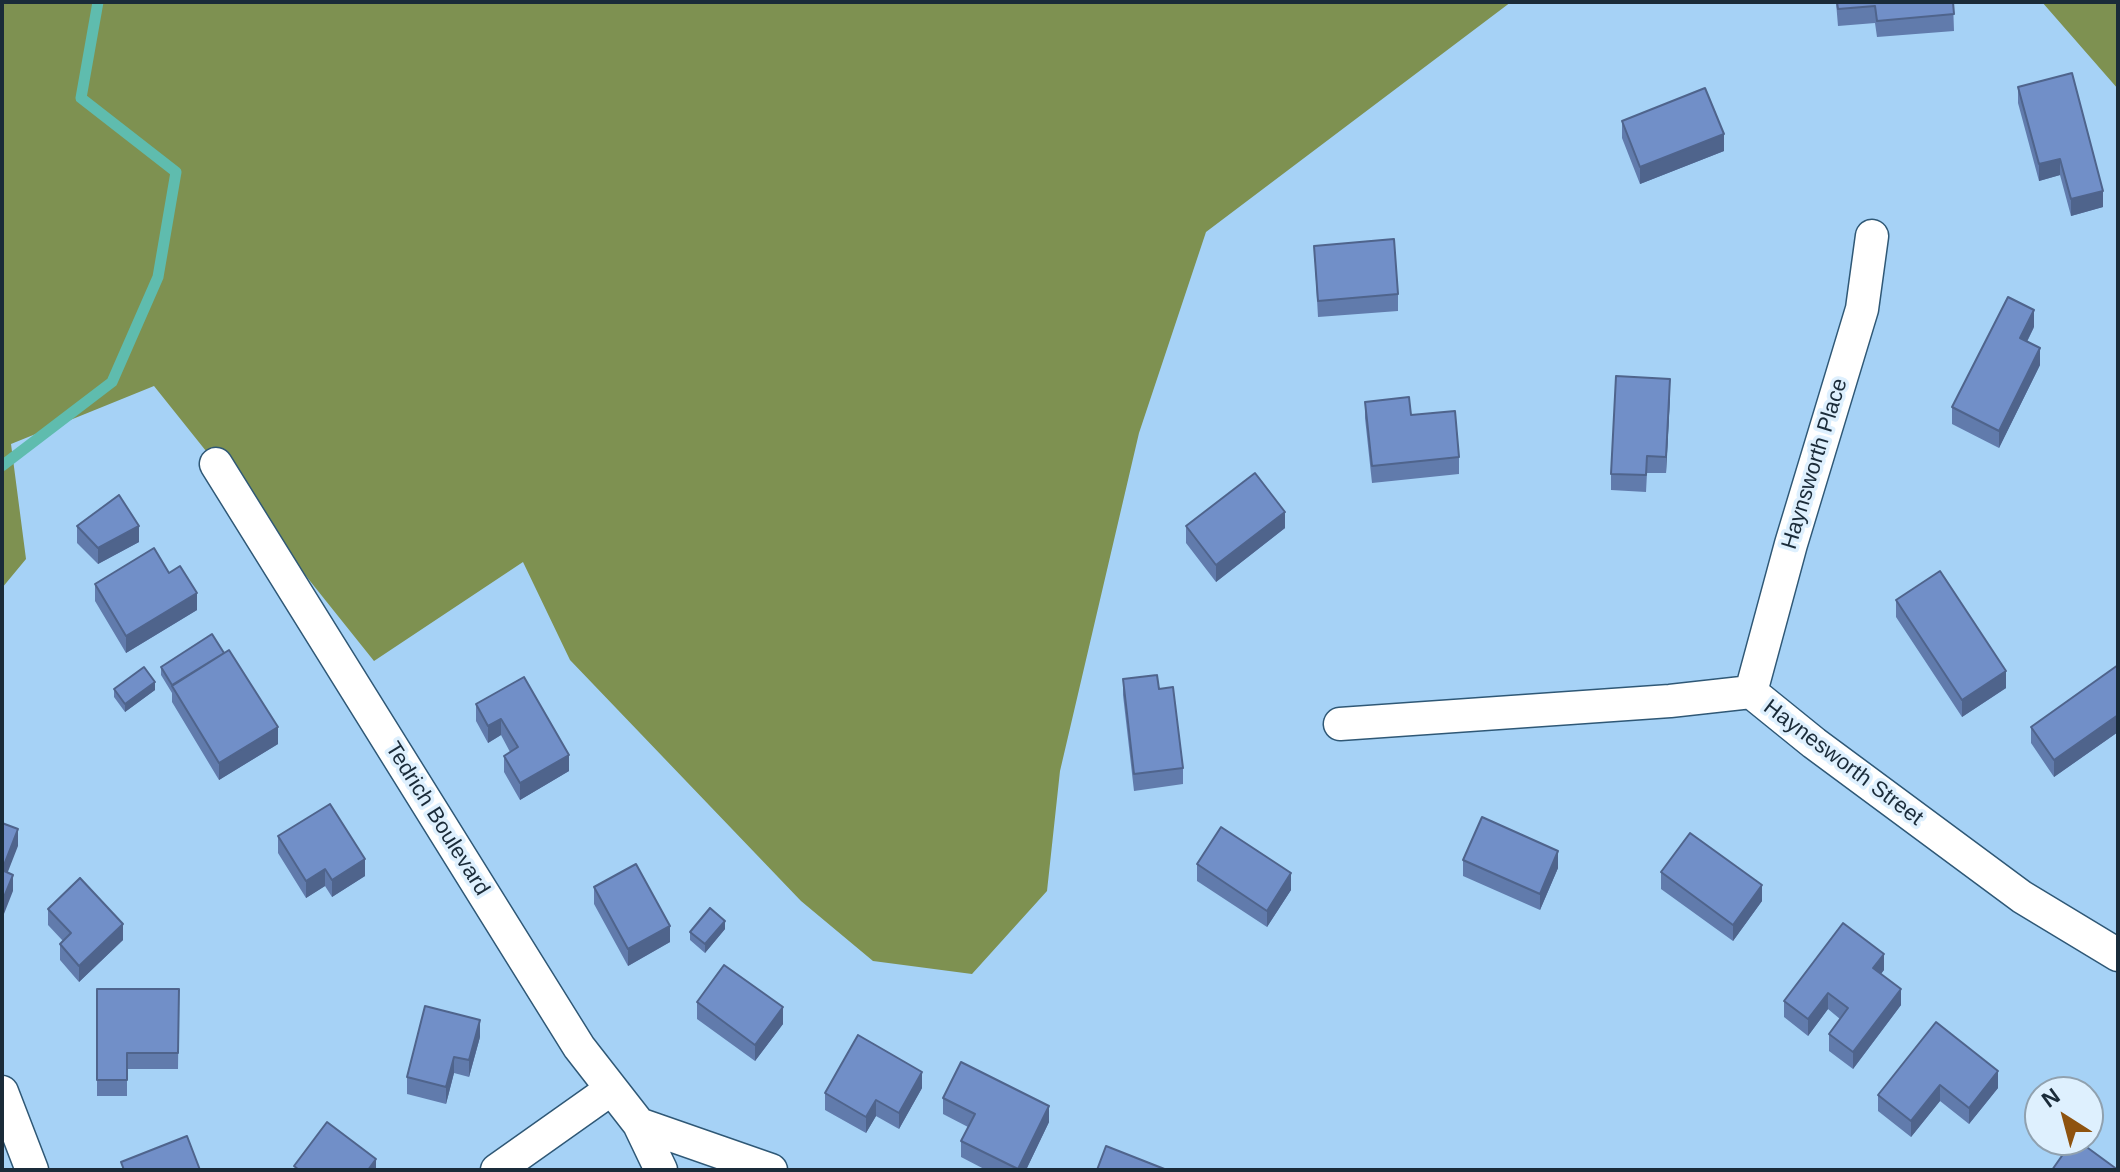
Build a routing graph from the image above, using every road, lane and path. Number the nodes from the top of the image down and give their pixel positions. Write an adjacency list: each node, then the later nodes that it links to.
1 (1872, 236): 3 (street, Haynsworth Place)
2 (216, 464): 6 (street, Tedrich Boulevard)
3 (1751, 692): 4 (street, Haynesworth Street); 5 (street, Haynesworth Street)
4 (1340, 724)
5 (2118, 955)
6 (610, 1090): 8 (street, Tedrich Boulevard); 10 (street)
7 (2, 1092): 9 (street)
8 (639, 1124): 11 (street, Tedrich Boulevard); 12 (street)
9 (32, 1170)
10 (497, 1170)
11 (661, 1170)
12 (771, 1170)

